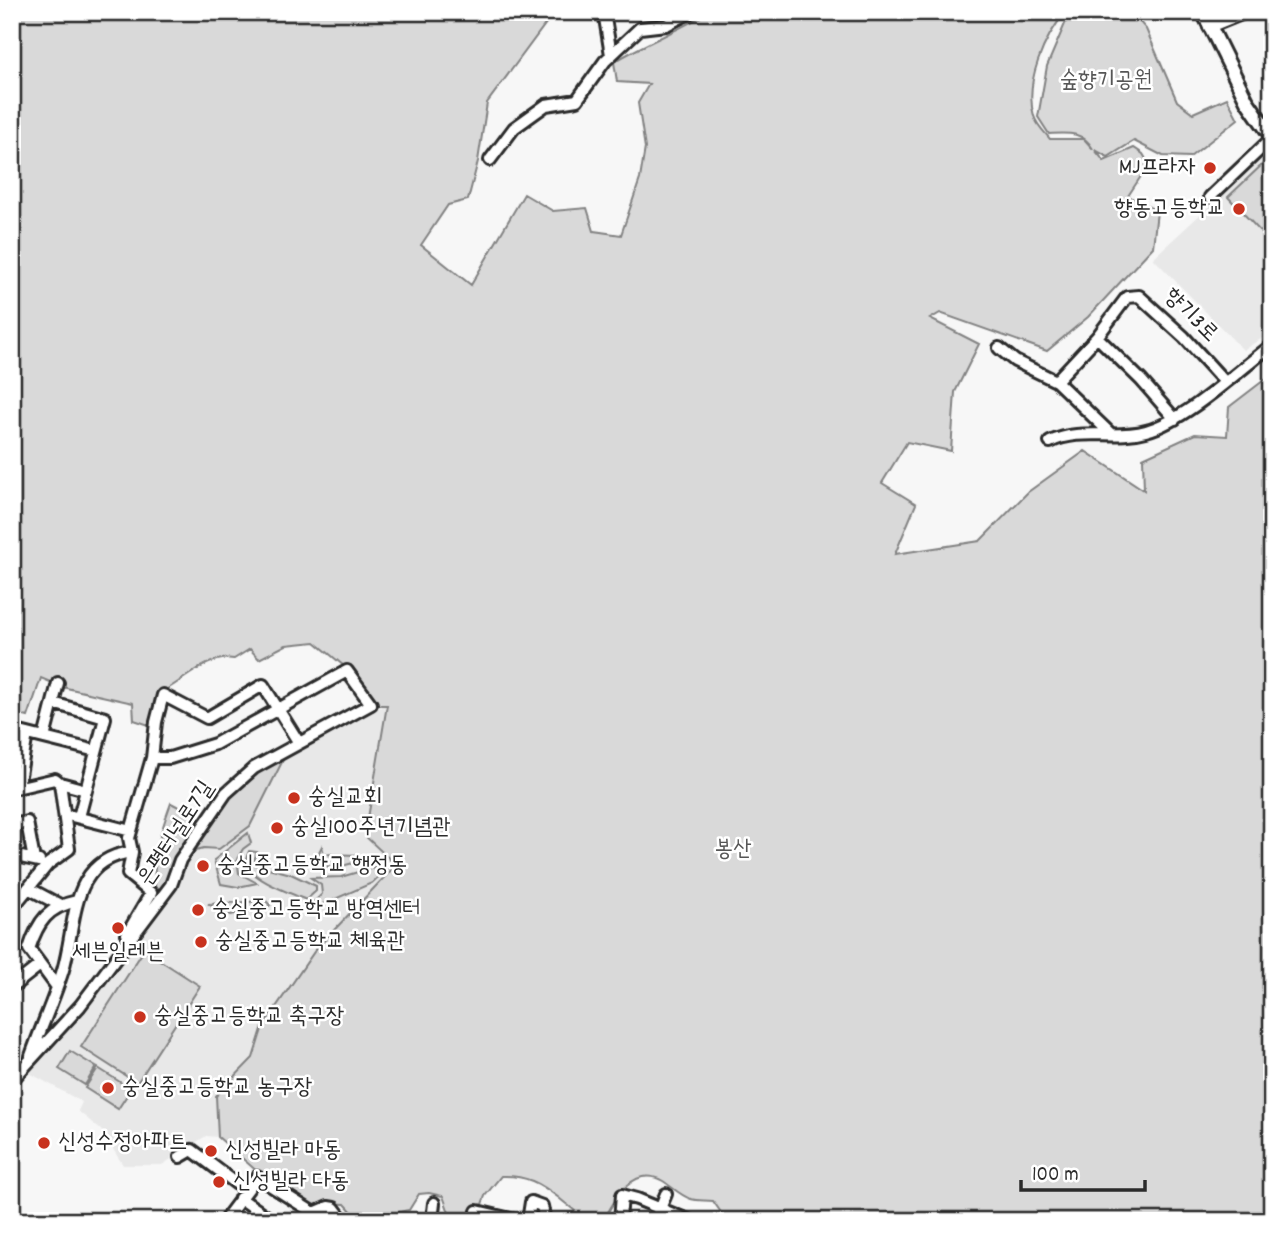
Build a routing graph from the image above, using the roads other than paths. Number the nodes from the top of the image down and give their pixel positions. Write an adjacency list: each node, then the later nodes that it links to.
1 (604, 12): 6 (street)
2 (691, 12): 6 (street)
3 (1203, 12): 5 (main road)
4 (1246, 12): 5 (street)
5 (1209, 27): 7 (main road)
6 (611, 55): 8 (street)
7 (1272, 137): 9 (street)
8 (490, 160)
9 (1210, 197)
10 (1097, 337): 13 (street, 향기3로); 14 (street, 향기3로); 15 (street)
11 (1272, 345): 13 (street)
12 (999, 348): 14 (street)
13 (1224, 381): 15 (street)
14 (1056, 382): 16 (street)
15 (1175, 419): 16 (street)
16 (1111, 435): 17 (street)
17 (1050, 442)
18 (58, 683): 19 (street)
19 (53, 702): 23 (street); 25 (street)
20 (278, 708): 24 (street); 24 (street, 은평터널로7길); 26 (street); 26 (street)
21 (12, 730): 22 (street)
22 (27, 734): 23 (street); 28 (street)
23 (44, 738): 25 (street)
24 (299, 743): 42 (street, 은평터널로7길)
25 (96, 751): 29 (street)
26 (152, 758): 33 (street)
27 (60, 783): 28 (street); 29 (street); 30 (street)
28 (15, 788)
29 (86, 790): 31 (street)
30 (63, 813): 31 (street); 37 (street)
31 (79, 817): 33 (street)
32 (12, 825): 36 (street)
33 (131, 831): 34 (street)
34 (132, 852): 39 (street, 은평터널로7길); 42 (street)
35 (12, 855): 36 (street)
36 (34, 860): 37 (street)
37 (48, 864): 38 (street)
38 (28, 888): 40 (street); 41 (street)
39 (77, 901): 40 (street); 45 (street, 은평터널로7길)
40 (60, 905): 43 (street)
41 (12, 908)
42 (126, 944): 46 (street, 은평터널로7길)
43 (40, 965): 44 (street); 45 (street)
44 (12, 987)
45 (57, 987): 46 (street, 은평터널로7길)
46 (29, 1062): 47 (street, 은평터널로7길)
47 (12, 1080)
48 (180, 1157): 49 (street)
49 (242, 1194): 54 (street); 55 (street); 56 (street)
50 (666, 1194): 52 (street)
51 (434, 1203): 57 (street)
52 (659, 1209): 61 (street); 62 (street); 63 (street)
53 (477, 1210): 58 (street)
54 (225, 1221)
55 (273, 1221)
56 (338, 1221)
57 (432, 1221)
58 (519, 1221)
59 (528, 1221): 60 (street)
60 (545, 1221)
61 (620, 1221)
62 (655, 1221)
63 (690, 1221)

